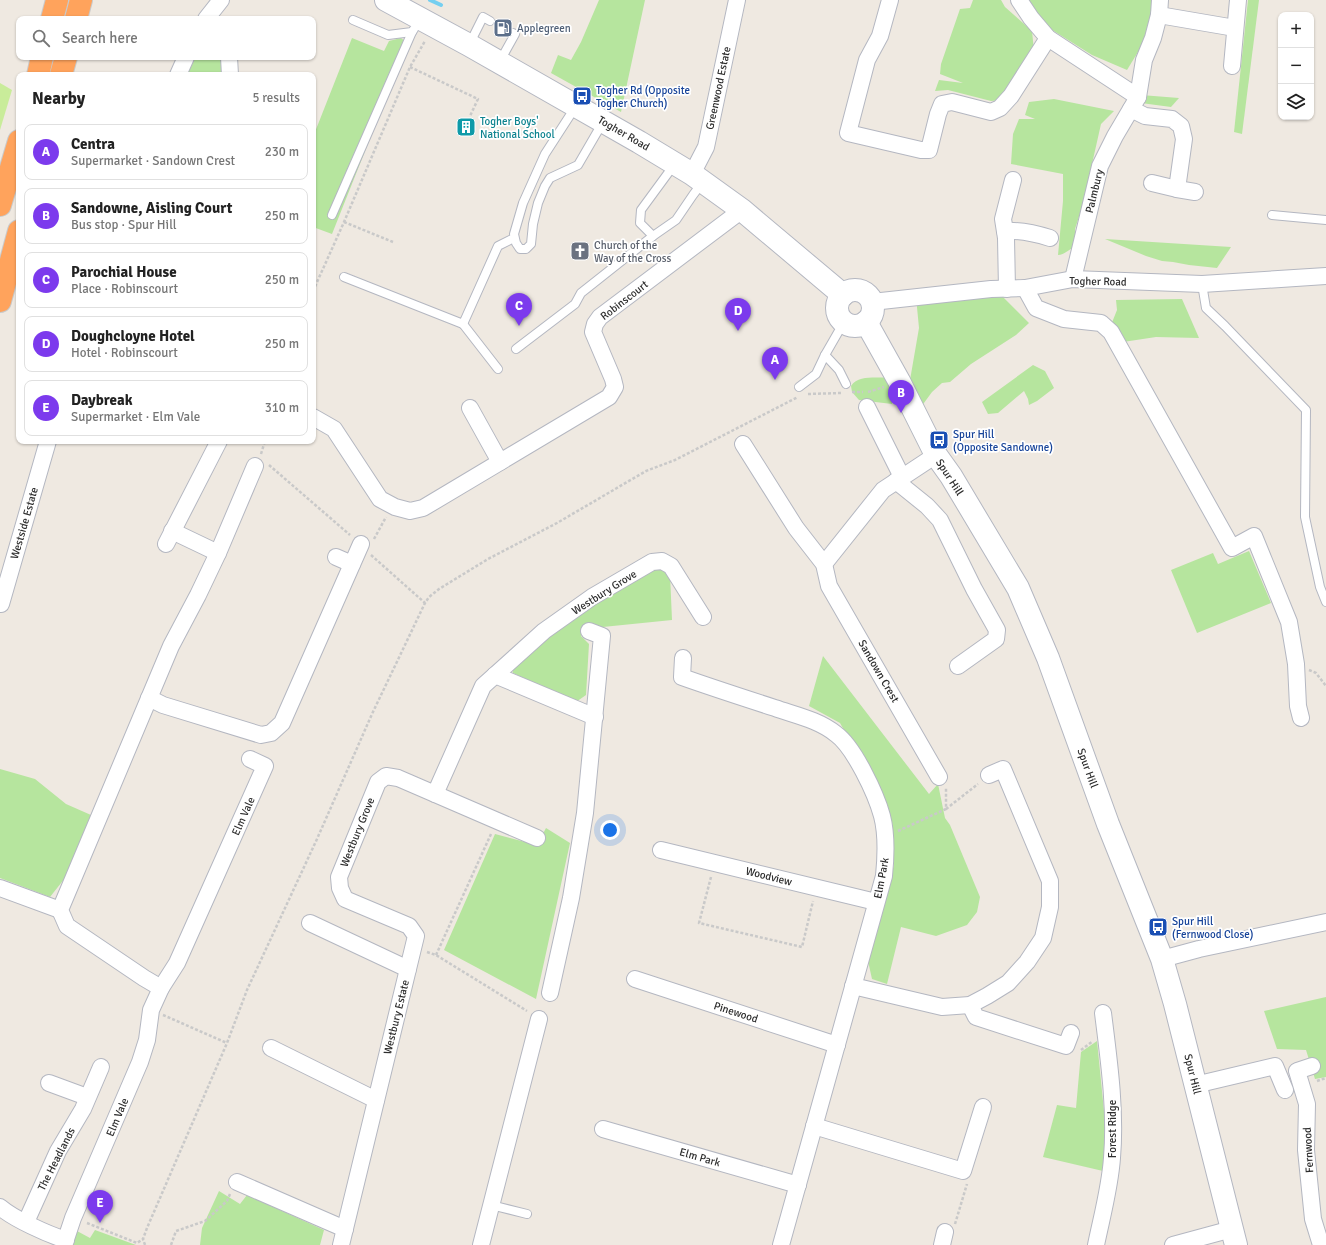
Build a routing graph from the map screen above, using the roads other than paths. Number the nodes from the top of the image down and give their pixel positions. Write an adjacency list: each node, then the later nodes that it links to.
1 (57, 0): 9 (highway)
2 (82, 0): 10 (highway)
3 (388, 0): 13 (street, Togher Road)
4 (737, 0): 32 (street, Greenwood Estate)
5 (890, 0): 16 (street)
6 (1019, 0): 16 (street)
7 (1238, 0): 14 (street)
8 (1160, 8): 14 (street, Palmbury); 28 (street, Palmbury)
9 (53, 16)
10 (77, 16)
11 (352, 20): 13 (lane)
12 (490, 21): 17 (lane)
13 (422, 25): 17 (street, Togher Road); 39 (lane)
14 (1236, 28): 23 (street)
15 (513, 33): 22 (lane)
16 (1048, 38): 28 (street)
17 (469, 45): 22 (street, Togher Road)
18 (41, 60): 24 (highway)
19 (65, 60): 25 (highway)
20 (185, 60): 26 (street)
21 (229, 60): 27 (street)
22 (500, 62): 29 (street, Togher Road)
23 (1232, 66)
24 (39, 72)
25 (62, 72)
26 (179, 72)
27 (230, 72)
28 (1134, 103): 35 (street); 49 (street, Palmbury)
29 (577, 106): 30 (street, Togher Road); 44 (lane)
30 (603, 121): 32 (street, Togher Road); 44 (lane)
31 (16, 151): 37 (highway)
32 (690, 173): 38 (street, Togher Road); 43 (lane); 43 (lane)
33 (1013, 180): 42 (street)
34 (1152, 183): 35 (street)
35 (1177, 189): 36 (street)
36 (1195, 192)
37 (0, 205)
38 (742, 210): 53 (street, Togher Road); 71 (street, Robinscourt)
39 (332, 215)
40 (1272, 215): 41 (lane)
41 (1326, 220)
42 (1005, 231): 45 (street); 51 (street)
43 (653, 236): 58 (lane)
44 (514, 238): 57 (lane)
45 (1050, 238)
46 (16, 242): 54 (highway)
47 (1326, 276): 50 (street, Togher Road)
48 (344, 277): 57 (lane)
49 (1073, 279): 50 (street, Togher Road); 52 (street, Togher Road)
50 (1202, 284): 78 (lane)
51 (1007, 288): 52 (street, Togher Road); 55 (street, Togher Road)
52 (1025, 288): 87 (street)
53 (843, 295): 55 (street); 56 (street)
54 (0, 301)
55 (869, 312): 56 (street, Togher Road); 69 (street, Spur Hill)
56 (844, 322): 59 (lane)
57 (463, 324): 60 (lane)
58 (516, 349)
59 (825, 355): 61 (lane); 62 (lane)
60 (498, 369)
61 (846, 384)
62 (799, 386)
63 (867, 407): 72 (street)
64 (470, 408): 71 (street)
65 (316, 419): 71 (street, Robinscourt)
66 (47, 444): 79 (street, Westside Estate)
67 (216, 444): 74 (street)
68 (743, 444): 77 (street, Sandown Crest)
69 (936, 455): 72 (street); 99 (street, Spur Hill)
70 (260, 462): 74 (street)
71 (500, 462)
72 (899, 479): 77 (street); 83 (street)
73 (364, 548): 76 (street)
74 (218, 553): 85 (street)
75 (336, 557): 76 (street)
76 (352, 564): 85 (street)
77 (824, 564): 90 (street, Sandown Crest)
78 (1326, 602)
79 (1, 604)
80 (703, 617): 84 (street, Westbury Grove)
81 (589, 631): 86 (street)
82 (683, 658): 95 (street, Elm Park)
83 (958, 666)
84 (496, 675): 86 (street); 91 (street, Westbury Grove)
85 (149, 698): 96 (street)
86 (595, 717): 104 (street)
87 (1301, 718)
88 (250, 759): 103 (street, Elm Vale)
89 (989, 775): 105 (street)
90 (939, 777)
91 (435, 794): 92 (street, Westbury Grove); 100 (street, Westbury Grove)
92 (537, 838)
93 (661, 850): 95 (street, Woodview)
94 (0, 888): 96 (street)
95 (876, 902): 102 (street, Elm Park)
96 (60, 910): 103 (street)
97 (1326, 922): 99 (street)
98 (310, 923): 100 (street, Westbury Estate)
99 (1162, 960): 114 (street, Spur Hill)
100 (408, 969): 117 (street, Westbury Estate)
101 (635, 979): 109 (street, Pinewood)
102 (853, 986): 105 (street); 109 (street, Elm Park)
103 (161, 988): 129 (street, Elm Vale)
104 (550, 993)
105 (970, 1005): 108 (street)
106 (1103, 1013): 133 (street, Forest Ridge)
107 (539, 1019): 123 (street)
108 (1071, 1033)
109 (837, 1045): 119 (street, Elm Park)
110 (271, 1048): 117 (street)
111 (1312, 1066): 135 (street, Fernwood)
112 (101, 1067): 116 (street, The Headlands)
113 (48, 1083): 116 (street)
114 (1195, 1084): 115 (street); 128 (street, Spur Hill)
115 (1285, 1090)
116 (88, 1097): 126 (street, The Headlands)
117 (376, 1100): 127 (street, Westbury Estate)
118 (983, 1107): 119 (street)
119 (814, 1126): 122 (street, Elm Park)
120 (603, 1129): 122 (street, Elm Park)
121 (237, 1182): 127 (street)
122 (798, 1185): 132 (street, Elm Park)
123 (491, 1205): 125 (lane); 131 (street)
124 (1, 1210): 126 (street)
125 (527, 1214)
126 (26, 1222): 129 (street)
127 (345, 1229): 130 (street, Westbury Estate)
128 (1234, 1237): 134 (street)
129 (65, 1243)
130 (340, 1245)
131 (481, 1245)
132 (781, 1245)
133 (1096, 1245)
134 (1173, 1245)
135 (1321, 1245)

